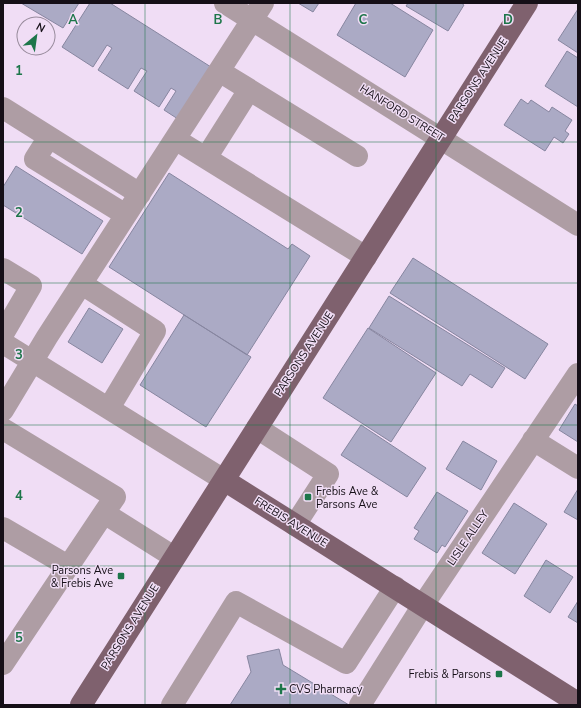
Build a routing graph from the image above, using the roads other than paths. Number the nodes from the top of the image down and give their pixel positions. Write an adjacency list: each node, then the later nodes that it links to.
1 (225, 3): 3 (street, HANFORD STREET)
2 (527, 3): 8 (main road, PARSONS AVENUE)
3 (257, 11): 4 (street); 8 (street, HANFORD STREET)
4 (219, 71): 5 (street); 9 (street)
5 (249, 90): 10 (street); 11 (street)
6 (3, 108): 7 (street)
7 (49, 137): 12 (street); 13 (street)
8 (441, 138): 14 (street, HANFORD STREET); 15 (main road, PARSONS AVENUE)
9 (175, 139): 11 (street); 12 (street)
10 (357, 156)
11 (206, 158): 15 (street)
12 (140, 194): 13 (street)
13 (126, 215): 17 (street)
14 (578, 225)
15 (366, 257): 24 (main road, PARSONS AVENUE)
16 (3, 269): 18 (street)
17 (82, 284): 20 (street); 22 (street)
18 (3, 334)
19 (3, 343): 20 (street, FREBIS AVENUE)
20 (32, 361): 22 (street, FREBIS AVENUE); 23 (street)
21 (578, 374): 26 (street, LISLE ALLEY)
22 (108, 408): 28 (street, FREBIS AVENUE)
23 (3, 410)
24 (257, 428): 28 (main road, PARSONS AVENUE); 30 (street)
25 (3, 429): 29 (street)
26 (533, 440): 27 (street); 35 (street, LISLE ALLEY)
27 (578, 468)
28 (224, 480): 30 (main road, FREBIS AVENUE); 32 (main road, PARSONS AVENUE)
29 (104, 513): 32 (street); 33 (street)
30 (295, 525): 34 (main road, FREBIS AVENUE)
31 (3, 528): 33 (street)
32 (174, 557): 38 (main road, PARSONS AVENUE)
33 (68, 566): 36 (street)
34 (395, 587): 35 (main road, FREBIS AVENUE); 39 (street)
35 (423, 605): 37 (main road, FREBIS AVENUE); 40 (street, LISLE ALLEY)
36 (3, 664)
37 (578, 703)
38 (81, 705)
39 (172, 705)
40 (360, 705)

